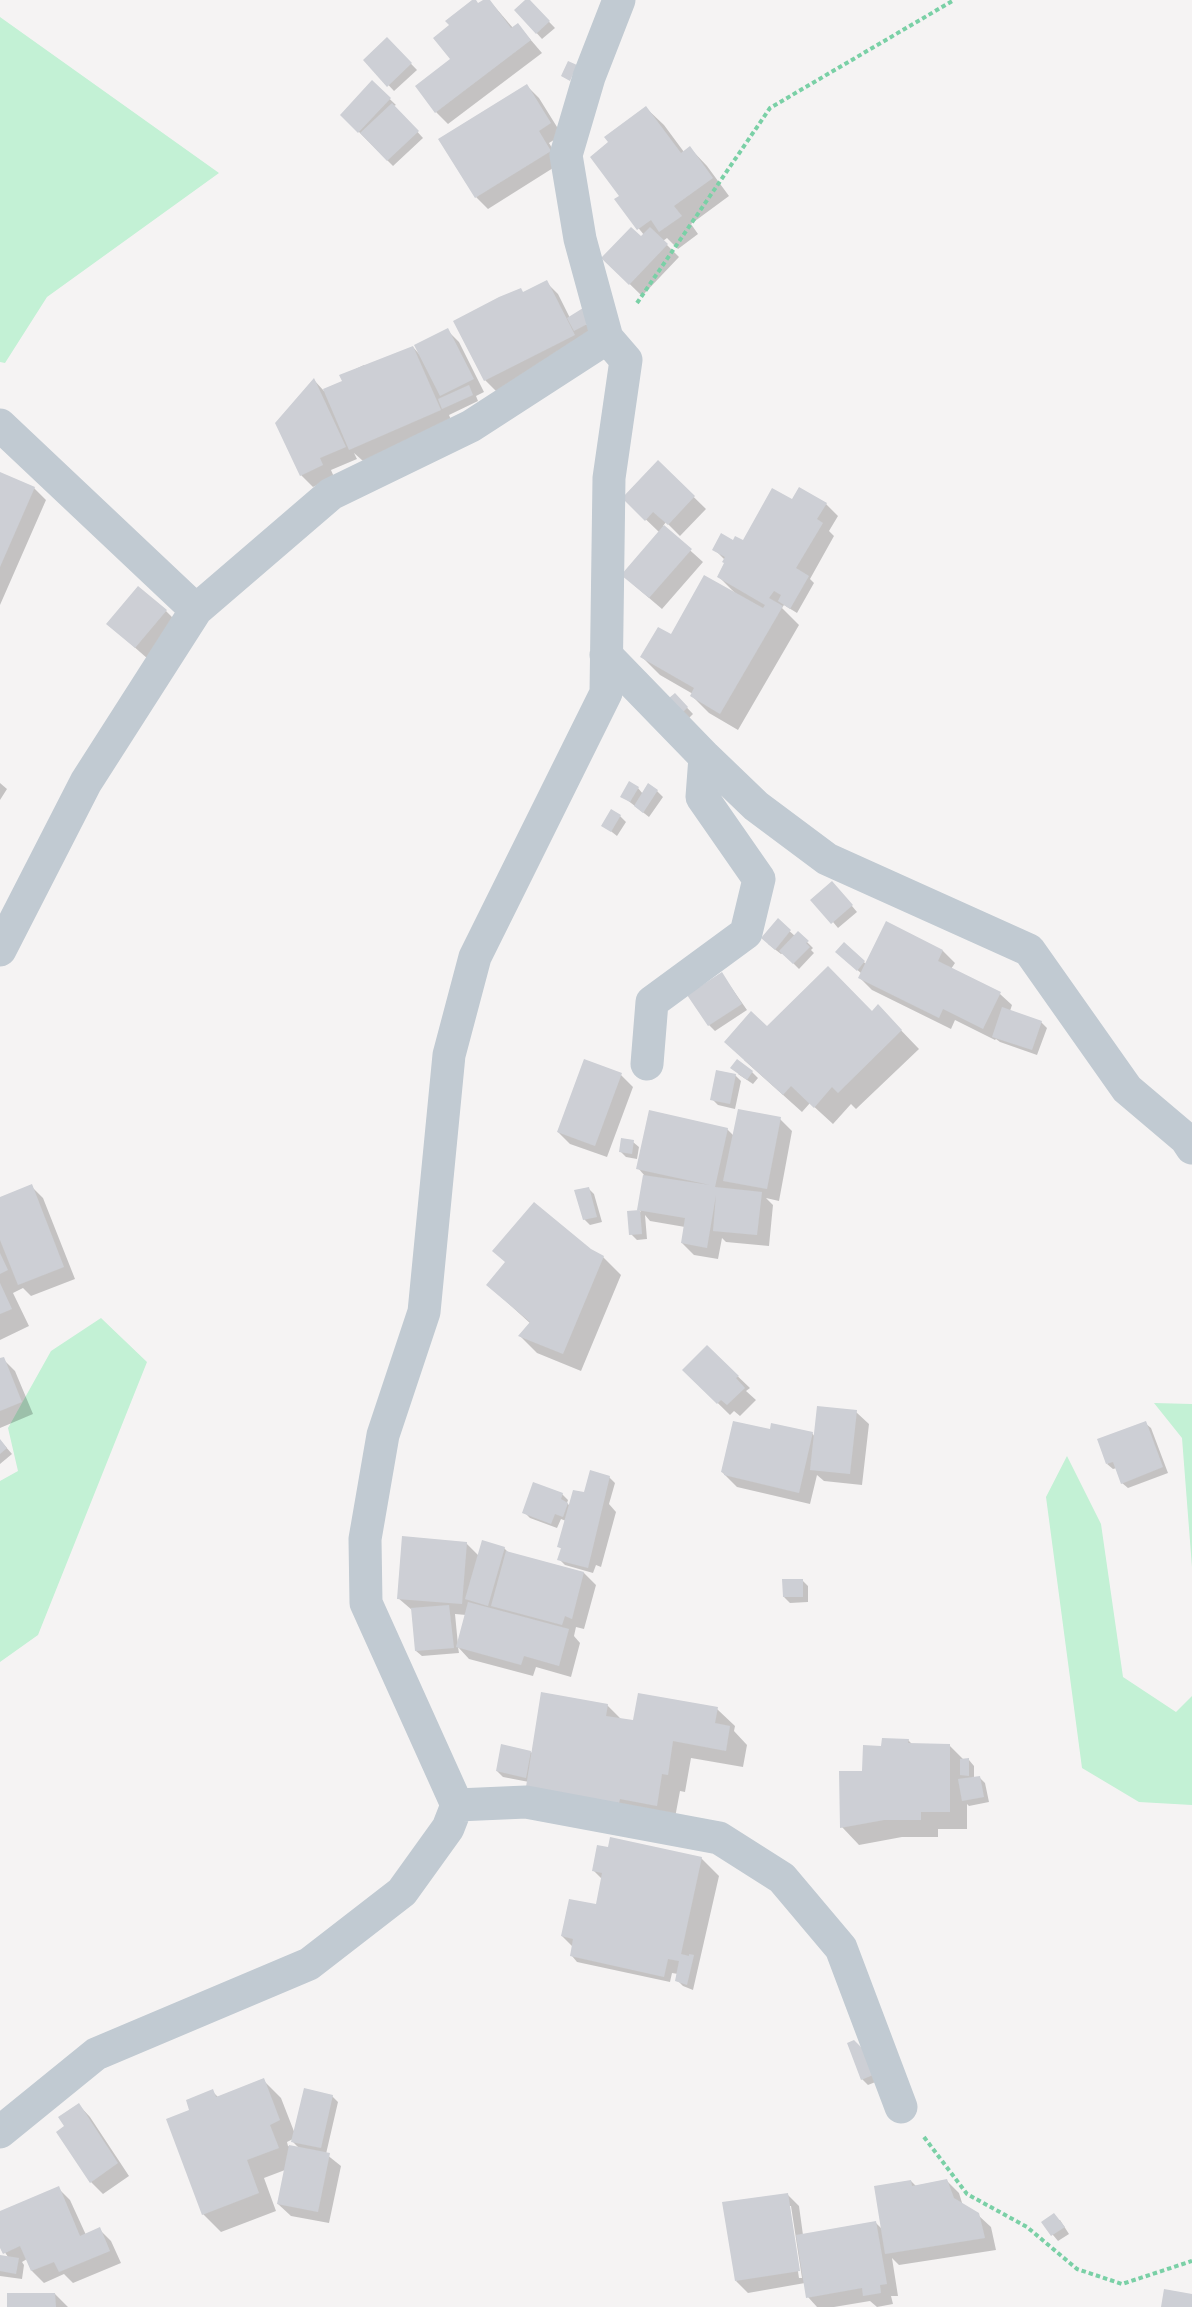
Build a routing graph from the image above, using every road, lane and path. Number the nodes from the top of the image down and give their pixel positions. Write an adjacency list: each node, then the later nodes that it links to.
1 (619, 0): 3 (street)
2 (954, 0): 3 (path)
3 (607, 338): 5 (street); 6 (street)
4 (0, 425): 5 (street)
5 (196, 610): 8 (street)
6 (606, 655): 7 (street); 11 (street)
7 (705, 758): 9 (street); 10 (street)
8 (0, 950)
9 (647, 1064)
10 (1192, 1148)
11 (457, 1805): 12 (street); 13 (street)
12 (901, 2107): 14 (path)
13 (0, 2132)
14 (1192, 2261)

